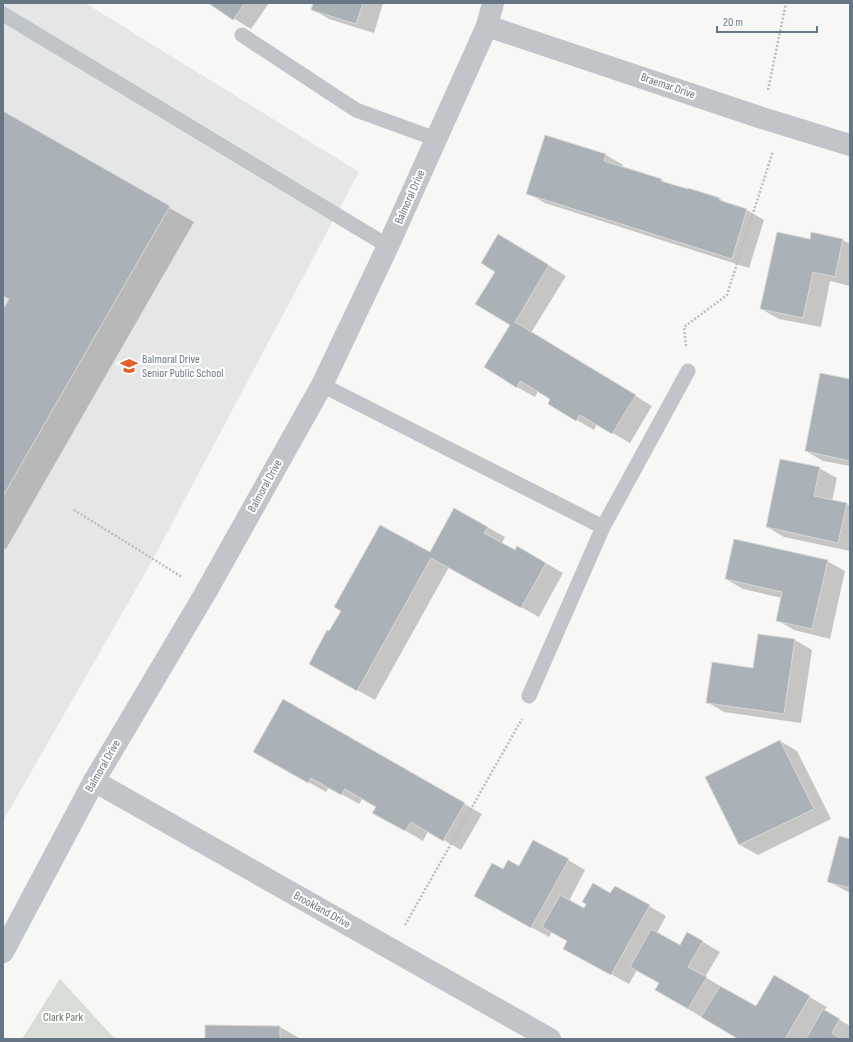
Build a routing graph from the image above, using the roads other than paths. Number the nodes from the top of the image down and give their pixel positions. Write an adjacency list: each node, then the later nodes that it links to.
1 (493, 3): 3 (street, Balmoral Drive)
2 (3, 14): 7 (lane)
3 (487, 26): 5 (street, Balmoral Drive); 6 (street, Braemar Drive)
4 (242, 35): 5 (lane)
5 (436, 139): 7 (street, Balmoral Drive)
6 (850, 145)
7 (388, 246): 9 (street, Balmoral Drive)
8 (688, 371): 10 (lane)
9 (322, 385): 10 (lane); 12 (street, Balmoral Drive)
10 (603, 527): 11 (lane)
11 (529, 696)
12 (94, 781): 13 (street, Balmoral Drive); 14 (street, Brookland Drive)
13 (3, 952)
14 (550, 1039)

